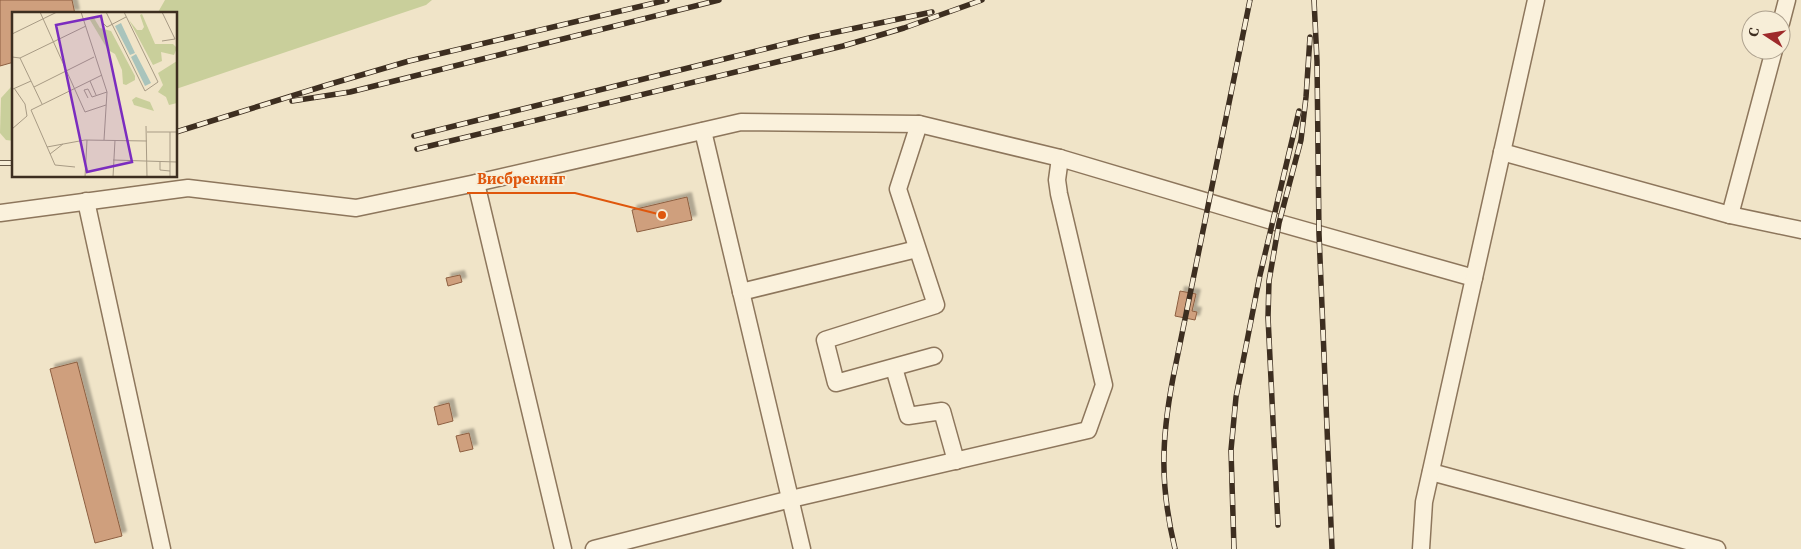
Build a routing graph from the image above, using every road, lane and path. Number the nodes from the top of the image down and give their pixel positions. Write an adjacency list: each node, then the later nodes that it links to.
1 (1536, 0): 5 (lane)
2 (1771, 60): 10 (lane)
3 (919, 124): 4 (lane); 6 (lane); 12 (lane)
4 (703, 131): 7 (lane); 14 (lane)
5 (1502, 152): 10 (lane); 13 (lane)
6 (1060, 158): 13 (lane); 17 (lane)
7 (476, 184): 8 (lane); 21 (lane)
8 (86, 201): 9 (lane); 20 (lane)
9 (0, 213)
10 (1730, 215): 11 (lane)
11 (1801, 230)
12 (918, 249): 14 (lane); 16 (lane)
13 (1474, 278): 18 (lane)
14 (741, 292): 19 (lane)
15 (934, 356): 16 (lane)
16 (894, 368): 17 (lane)
17 (956, 461): 19 (lane)
18 (1431, 472): 24 (lane); 25 (lane)
19 (790, 499): 22 (lane); 23 (lane)
20 (162, 549)
21 (562, 549)
22 (594, 549)
23 (802, 549)
24 (1421, 549)
25 (1717, 549)

